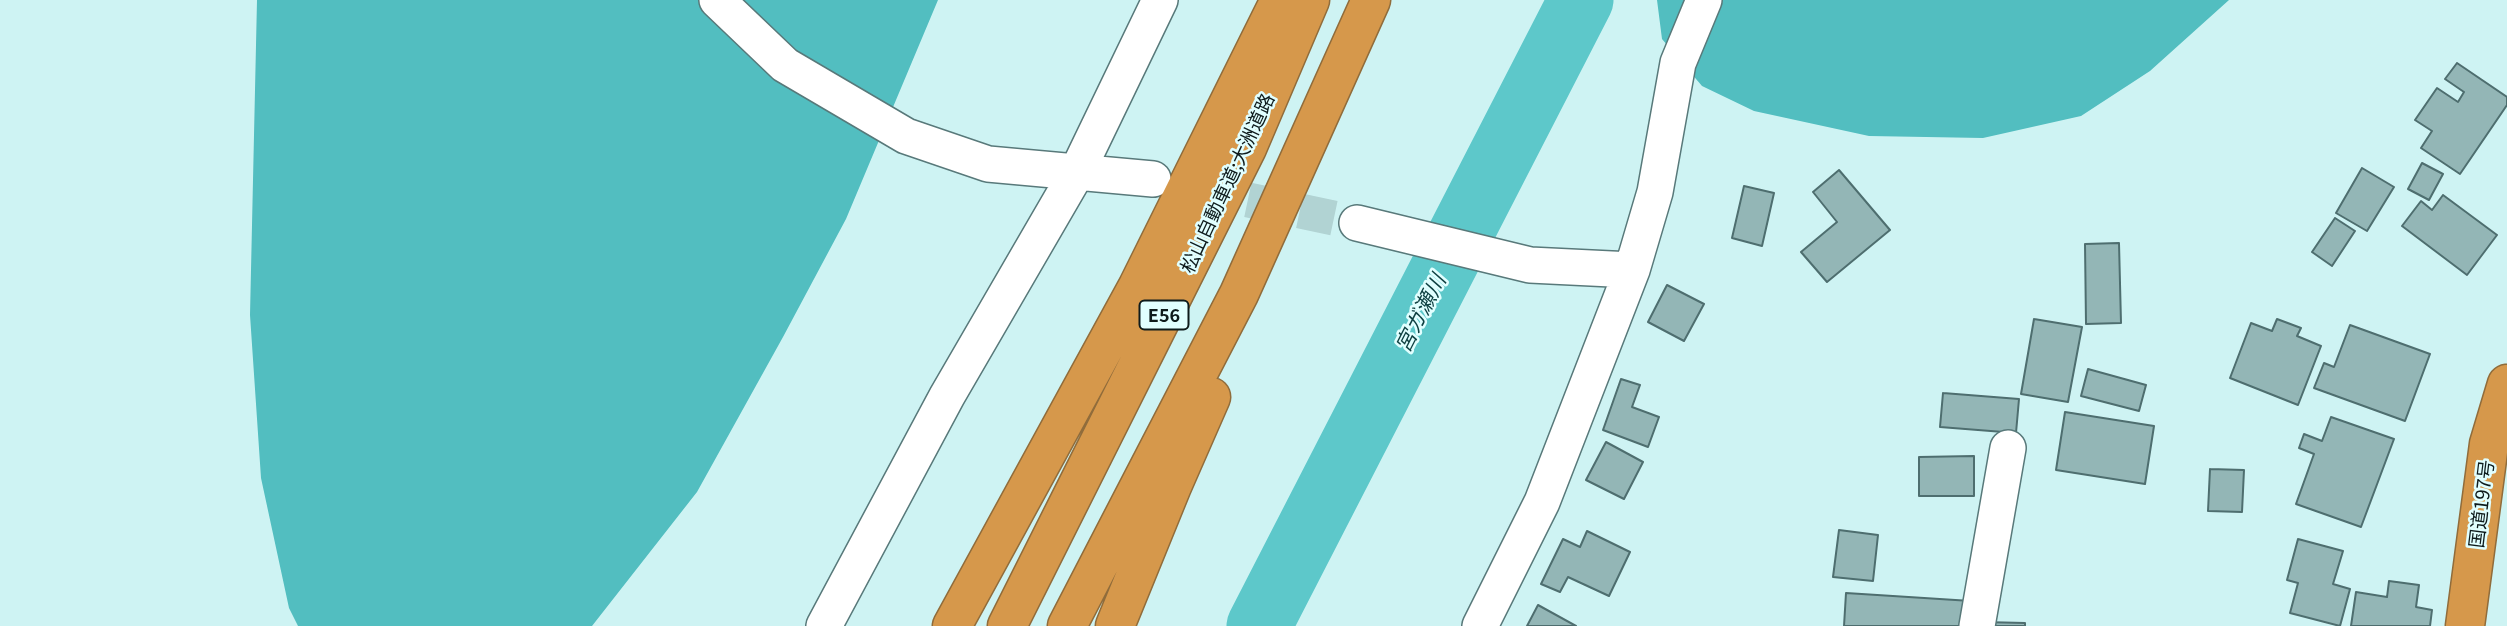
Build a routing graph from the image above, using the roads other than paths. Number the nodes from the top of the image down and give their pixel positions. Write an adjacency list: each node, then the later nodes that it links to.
1 (717, 0): 7 (street)
2 (1160, 0): 7 (street)
3 (1280, 0): 14 (highway)
4 (1310, 0): 15 (highway, 松山自動車道;大洲道路 / E56)
5 (1372, 0): 16 (highway, E56); 17 (highway)
6 (1704, 0): 10 (street)
7 (1077, 173): 8 (street); 13 (street)
8 (1153, 179)
9 (1357, 223): 10 (street)
10 (1632, 270): 18 (street)
11 (2507, 384): 20 (highway, 国道197号)
12 (2008, 448): 19 (street)
13 (824, 626)
14 (952, 626)
15 (1007, 626)
16 (1067, 626)
17 (1115, 626)
18 (1480, 626)
19 (1977, 626)
20 (2465, 626)

